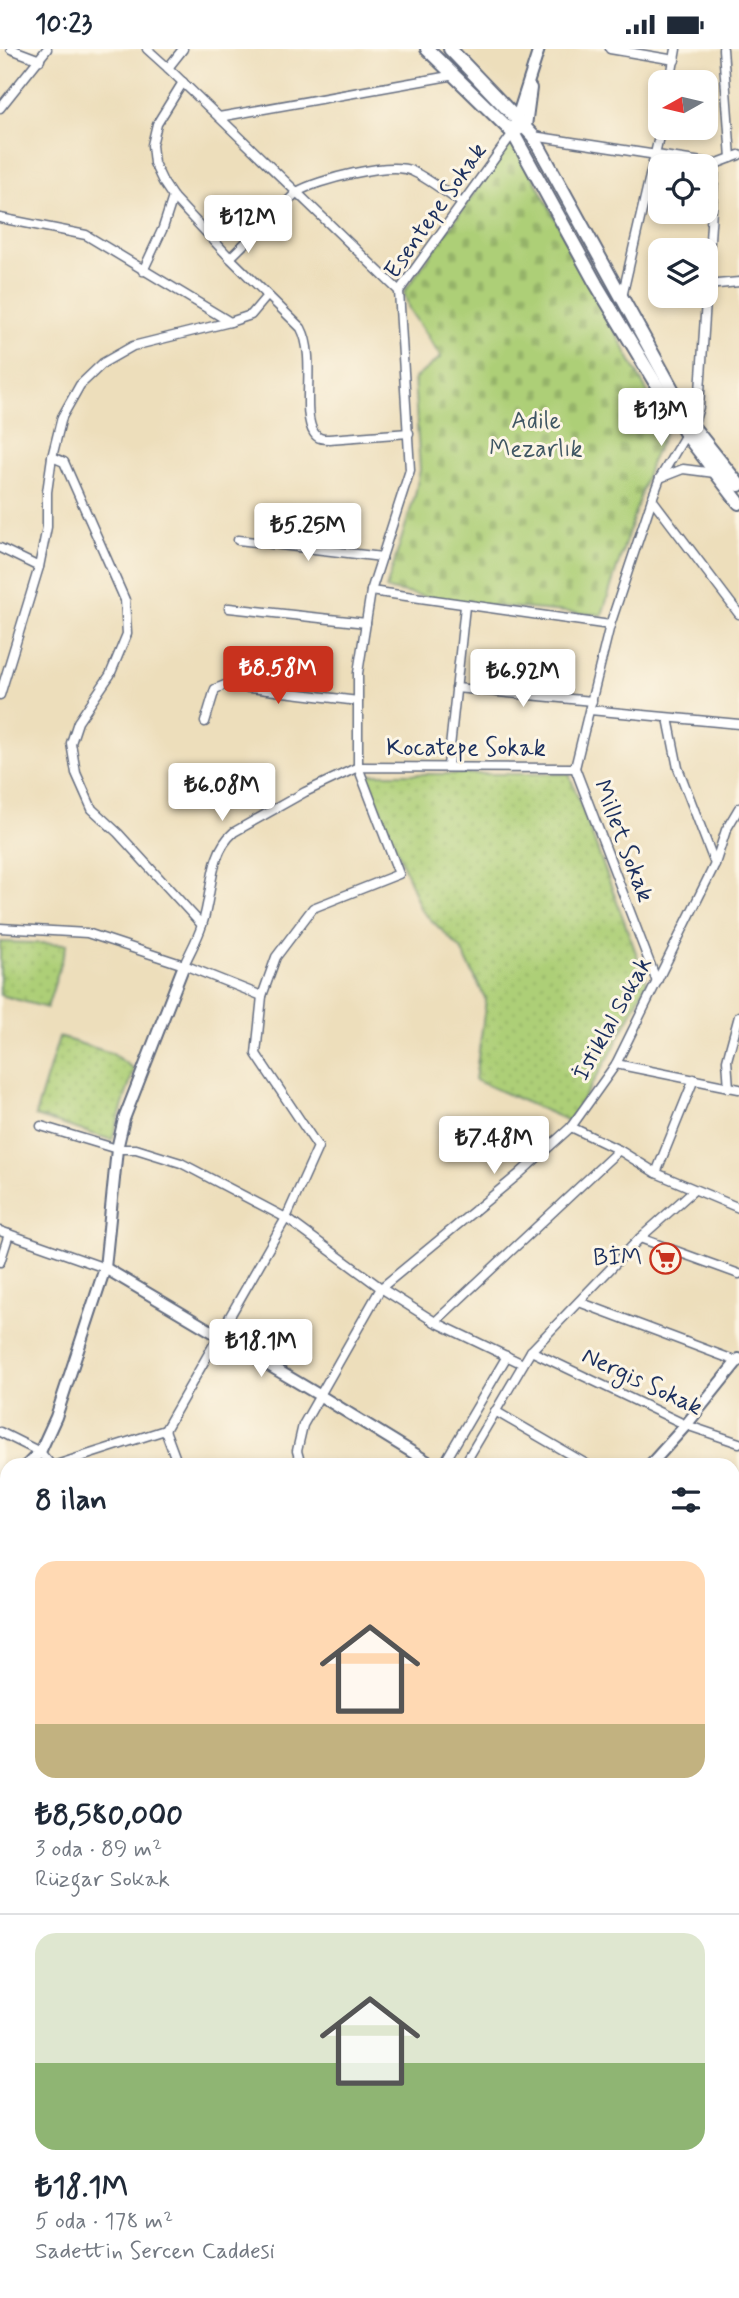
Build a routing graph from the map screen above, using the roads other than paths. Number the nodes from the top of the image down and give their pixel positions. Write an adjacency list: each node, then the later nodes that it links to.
1 (11, 49): 12 (street)
2 (47, 49): 12 (street)
3 (147, 49): 13 (street)
4 (183, 49): 13 (street)
5 (427, 49): 15 (main road)
6 (450, 49): 19 (main road)
7 (539, 49): 19 (street)
8 (610, 49): 11 (street)
9 (676, 49): 11 (street)
10 (723, 49): 22 (street)
11 (674, 59): 14 (street)
12 (40, 60): 17 (street)
13 (168, 68): 16 (street)
14 (672, 70)
15 (455, 75): 18 (street); 20 (main road)
16 (183, 82): 18 (street); 26 (street)
17 (0, 108)
18 (219, 117): 25 (street)
19 (525, 127): 20 (street); 21 (street); 35 (main road)
20 (513, 134): 27 (street, Esentepe Sokak); 38 (main road)
21 (648, 154)
22 (735, 157): 23 (street)
23 (718, 164)
24 (648, 186): 35 (street)
25 (297, 192): 27 (street); 29 (street); 33 (street)
26 (173, 197): 29 (street); 30 (street)
27 (462, 203): 33 (street, Esentepe Sokak)
28 (0, 218): 30 (street)
29 (230, 258): 34 (street)
30 (143, 271): 37 (street)
31 (739, 282): 32 (street)
32 (718, 284)
33 (399, 291): 39 (street, Esentepe Sokak)
34 (267, 296): 37 (street); 39 (street)
35 (622, 297): 38 (main road)
36 (705, 308): 38 (street, Millet Sokak)
37 (230, 322): 40 (street)
38 (690, 431): 41 (main road); 42 (street, Millet Sokak); 43 (main road)
39 (409, 433): 48 (street, Esentepe Sokak)
40 (52, 457): 49 (street); 69 (street)
41 (715, 473): 42 (street); 45 (main road)
42 (660, 478): 44 (street, Millet Sokak)
43 (739, 485)
44 (652, 499): 53 (street); 55 (street, Millet Sokak)
45 (739, 503)
46 (238, 540): 48 (street)
47 (0, 548): 49 (street)
48 (382, 557): 50 (street, Esentepe Sokak)
49 (39, 566): 57 (street)
50 (371, 591): 51 (street); 54 (street, Esentepe Sokak)
51 (465, 605): 55 (street); 56 (street)
52 (229, 608): 54 (street)
53 (739, 614)
54 (366, 623): 58 (street, Esentepe Sokak)
55 (610, 625): 59 (street, Millet Sokak)
56 (456, 688): 59 (street); 64 (street)
57 (0, 695)
58 (358, 701): 62 (street); 65 (street, Esentepe Sokak)
59 (593, 701): 60 (street, Millet Sokak)
60 (590, 710): 61 (street); 66 (street, Millet Sokak)
61 (668, 718): 63 (street); 68 (street)
62 (205, 722)
63 (739, 724)
64 (448, 766): 65 (street, Kocatepe Sokak); 66 (street, Kocatepe Sokak)
65 (358, 767): 69 (street); 73 (street)
66 (575, 768): 72 (street, Millet Sokak)
67 (739, 808): 68 (street, İstiklal Sokak)
68 (715, 864): 72 (street, İstiklal Sokak)
69 (202, 925): 71 (street)
70 (0, 928): 71 (street)
71 (184, 965): 73 (street); 81 (street)
72 (657, 982): 75 (street, İstiklal Sokak)
73 (262, 996): 87 (street)
74 (739, 1016): 77 (street)
75 (616, 1064): 76 (street); 80 (street, İstiklal Sokak)
76 (694, 1079): 77 (street); 83 (street)
77 (729, 1088): 78 (street)
78 (739, 1089)
79 (41, 1126): 81 (street)
80 (571, 1127): 82 (street); 93 (street, İstiklal Sokak)
81 (117, 1149): 87 (street); 91 (street)
82 (619, 1150): 83 (street); 95 (street)
83 (656, 1173): 84 (street)
84 (694, 1190): 86 (street); 89 (street)
85 (739, 1203): 86 (street)
86 (739, 1208)
87 (286, 1218): 93 (street); 96 (street)
88 (4, 1233): 90 (street); 91 (street)
89 (640, 1238): 92 (street); 94 (street)
90 (0, 1262)
91 (105, 1268): 96 (street); 107 (street)
92 (739, 1274)
93 (381, 1288): 95 (street); 101 (street)
94 (579, 1302): 97 (street); 99 (street)
95 (435, 1322): 98 (street)
96 (218, 1335): 101 (street); 104 (street)
97 (531, 1351): 100 (street); 103 (street, Nergis Sokak)
98 (507, 1356): 100 (street); 114 (street)
99 (738, 1361): 103 (street)
100 (523, 1364): 102 (street)
101 (319, 1395): 112 (street); 113 (street)
102 (495, 1411): 115 (street); 116 (street)
103 (686, 1425): 106 (street, Nergis Sokak); 117 (street)
104 (165, 1430): 110 (street); 111 (street)
105 (0, 1432): 107 (street)
106 (739, 1443)
107 (40, 1452): 108 (street); 109 (street)
108 (34, 1458)
109 (45, 1458)
110 (78, 1458)
111 (175, 1458)
112 (299, 1458)
113 (422, 1458)
114 (447, 1458)
115 (468, 1458)
116 (576, 1458)
117 (656, 1458)

